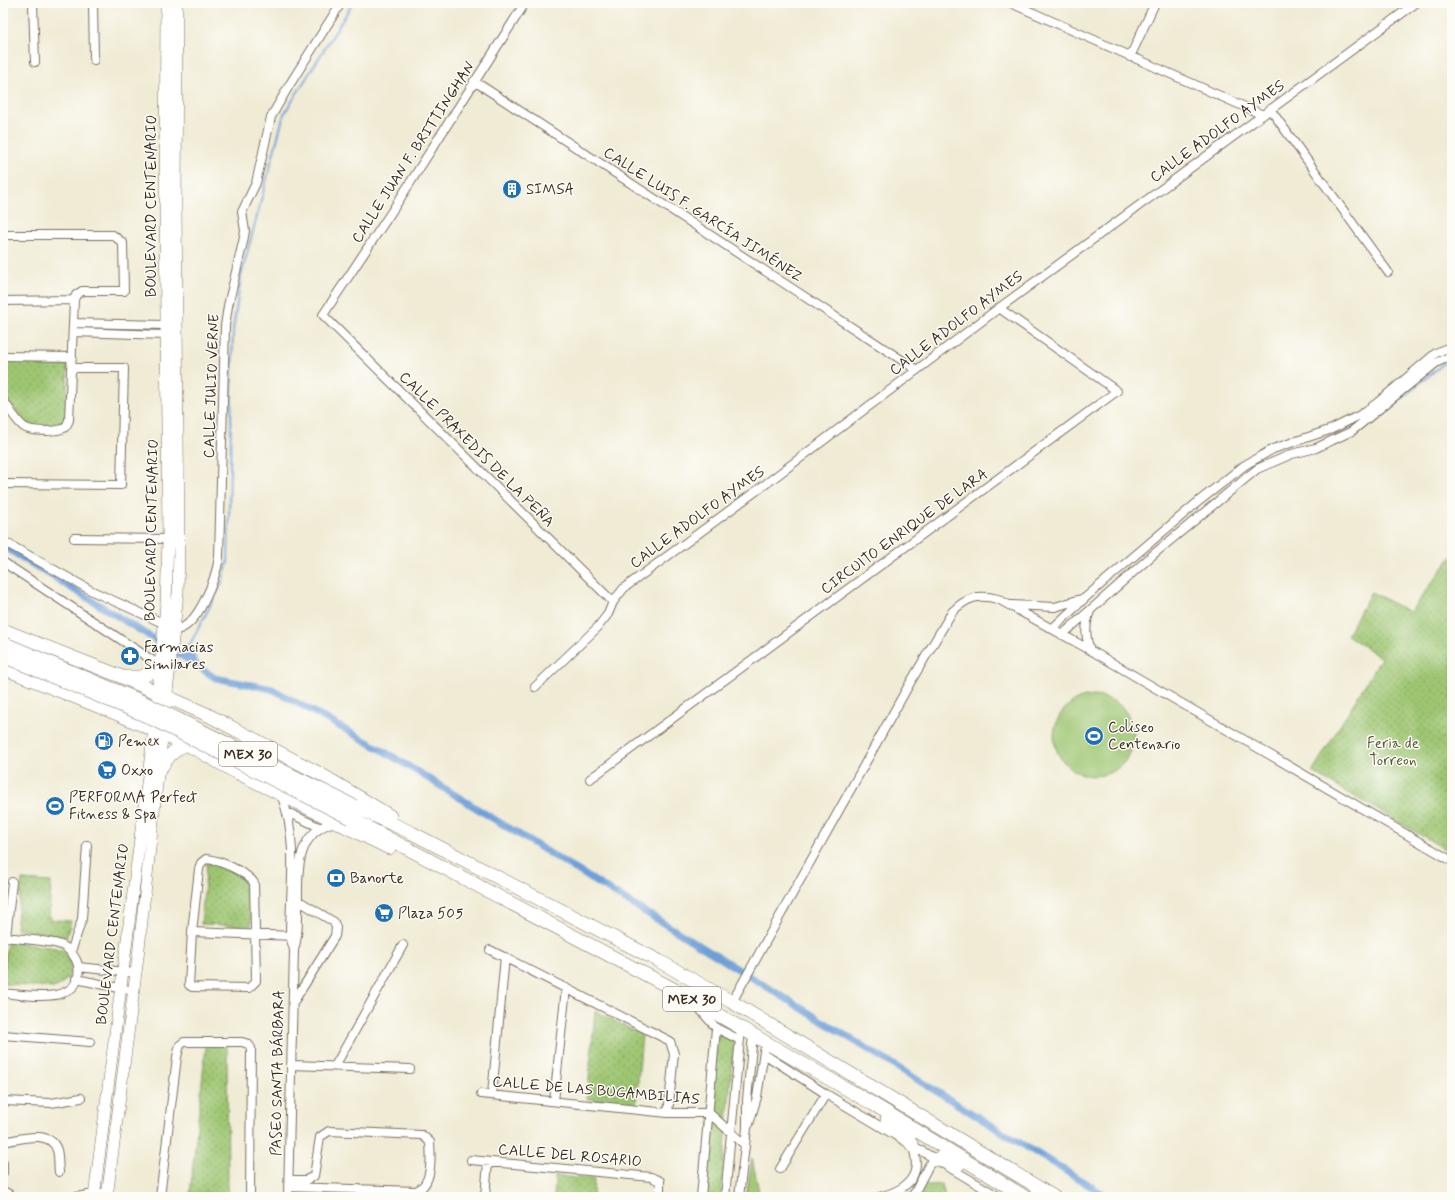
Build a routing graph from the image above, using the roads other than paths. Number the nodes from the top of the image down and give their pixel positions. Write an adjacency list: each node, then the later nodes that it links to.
1 (33, 3): 14 (street)
2 (93, 3): 13 (street)
3 (166, 3): 15 (main road, BOULEVARD CENTENARIO)
4 (172, 3): 11 (main road)
5 (177, 3): 11 (main road, BOULEVARD CENTENARIO)
6 (341, 3): 52 (street, CALLE JULIO VERNE)
7 (525, 3): 16 (street, CALLE JUAN F. BRITTINGHAN)
8 (1011, 3): 12 (street)
9 (1155, 3): 12 (street)
10 (1416, 3): 17 (street, CALLE ADOLFO AYMES)
11 (177, 34): 15 (main road, BOULEVARD CENTENARIO)
12 (1130, 57): 18 (street)
13 (94, 60)
14 (35, 62)
15 (171, 66): 26 (main road, BOULEVARD CENTENARIO); 33 (main road, BOULEVARD CENTENARIO)
16 (474, 81): 24 (street, CALLE JUAN F. BRITTINGHAN); 32 (street, CALLE LUIS F. GARCÍA JIMÉNEZ)
17 (1270, 109): 18 (street, CALLE ADOLFO AYMES); 20 (street)
18 (1263, 115): 23 (street, CALLE ADOLFO AYMES)
19 (3, 235): 21 (street)
20 (1388, 272)
21 (74, 300): 22 (street); 25 (street)
22 (3, 301)
23 (999, 308): 32 (street, CALLE ADOLFO AYMES); 67 (street, CIRCUITO ENRIQUE DE LARA)
24 (323, 315): 47 (street, CALLE PRAXEDIS DE LA PEÑA)
25 (73, 328): 26 (street); 29 (street)
26 (166, 330): 33 (main road); 35 (main road, BOULEVARD CENTENARIO)
27 (1452, 351): 38 (street)
28 (3, 356): 29 (street)
29 (72, 358): 31 (street)
30 (1452, 358): 39 (street)
31 (72, 368): 34 (street); 37 (street)
32 (917, 370): 47 (street, CALLE ADOLFO AYMES)
33 (177, 387): 36 (main road, BOULEVARD CENTENARIO)
34 (3, 400)
35 (167, 418): 36 (main road); 42 (main road, BOULEVARD CENTENARIO)
36 (178, 464): 40 (main road, BOULEVARD CENTENARIO)
37 (3, 484)
38 (1199, 501): 39 (street); 46 (street)
39 (1205, 511): 49 (street)
40 (179, 530): 42 (street); 44 (main road, BOULEVARD CENTENARIO)
41 (74, 538): 42 (street)
42 (168, 539): 44 (street); 52 (main road, BOULEVARD CENTENARIO)
43 (3, 541): 52 (street)
44 (179, 546): 52 (main road, BOULEVARD CENTENARIO)
45 (3, 562): 57 (street)
46 (1086, 597): 48 (street); 50 (street)
47 (612, 602): 60 (street, CALLE ADOLFO AYMES)
48 (1008, 604): 50 (street); 96 (street)
49 (1090, 610): 53 (street); 55 (street)
50 (1052, 629): 53 (street)
51 (3, 630): 59 (main road)
52 (170, 631): 57 (main road, BOULEVARD CENTENARIO)
53 (1062, 635): 55 (street)
54 (3, 643): 70 (main road, MEX 30, bridge)
55 (1090, 650): 75 (street)
56 (3, 656): 70 (main road, MEX 30, bridge)
57 (164, 664): 59 (main road); 61 (main road, BOULEVARD CENTENARIO)
58 (3, 668): 63 (main road)
59 (125, 679): 61 (main road); 63 (main road)
60 (535, 687)
61 (163, 695): 62 (main road); 64 (main road, BOULEVARD CENTENARIO)
62 (206, 714): 65 (main road); 73 (main road)
63 (120, 715): 64 (main road)
64 (159, 732): 65 (main road); 66 (main road, BOULEVARD CENTENARIO); 88 (main road, BOULEVARD CENTENARIO)
65 (189, 746): 66 (main road); 68 (main road)
66 (160, 769): 89 (main road, BOULEVARD CENTENARIO)
67 (590, 779)
68 (281, 794): 69 (street, PASEO SANTA BÁRBARA); 71 (main road)
69 (287, 812): 72 (street); 81 (street, PASEO SANTA BÁRBARA)
70 (352, 812): 73 (main road, MEX 30); 76 (main road, MEX 30)
71 (335, 822): 72 (street, PASEO SANTA BÁRBARA); 76 (main road)
72 (320, 827): 78 (street, PASEO SANTA BÁRBARA)
73 (412, 833): 96 (main road, MEX 30)
74 (87, 845): 85 (street)
75 (1452, 861)
76 (467, 880): 95 (main road, MEX 30)
77 (12, 882): 82 (street)
78 (299, 901): 81 (street, PASEO SANTA BÁRBARA); 97 (street)
79 (192, 932): 80 (street); 80 (street); 80 (street)
80 (256, 935): 81 (street)
81 (294, 936): 97 (street, PASEO SANTA BÁRBARA)
82 (5, 937): 85 (street)
83 (403, 945): 105 (street)
84 (490, 950): 86 (street)
85 (71, 952): 87 (street)
86 (505, 958): 91 (street); 113 (street)
87 (78, 967): 88 (street); 90 (street)
88 (123, 972): 89 (street); 92 (main road, BOULEVARD CENTENARIO)
89 (136, 973): 93 (main road, BOULEVARD CENTENARIO)
90 (76, 979): 92 (street); 94 (street)
91 (566, 988): 116 (street); 118 (street)
92 (121, 989): 93 (street); 136 (main road, BOULEVARD CENTENARIO)
93 (134, 991): 135 (main road, BOULEVARD CENTENARIO)
94 (3, 993)
95 (691, 998): 98 (street); 99 (main road, MEX 30)
96 (732, 1002): 150 (main road, MEX 30)
97 (293, 1004): 104 (street, PASEO SANTA BÁRBARA)
98 (716, 1028): 99 (street); 119 (street)
99 (741, 1034): 101 (main road, MEX 30); 121 (street)
100 (3, 1035): 102 (street)
101 (753, 1035): 103 (main road, MEX 30); 106 (street)
102 (90, 1042)
103 (765, 1048): 108 (street); 112 (street); 117 (main road, MEX 30)
104 (292, 1065): 105 (street); 133 (street, PASEO SANTA BÁRBARA)
105 (335, 1066): 107 (street)
106 (749, 1068): 108 (street); 109 (street)
107 (410, 1069)
108 (761, 1069): 110 (street)
109 (748, 1086): 110 (street); 120 (street)
110 (759, 1086): 120 (street)
111 (481, 1094): 113 (street, CALLE DE LAS BUGAMBILIAS)
112 (826, 1094): 123 (street); 130 (street)
113 (492, 1095): 116 (street, CALLE DE LAS BUGAMBILIAS)
114 (81, 1098): 115 (street)
115 (3, 1101)
116 (554, 1101): 118 (street, CALLE DE LAS BUGAMBILIAS)
117 (873, 1104): 123 (main road); 129 (main road, MEX 30)
118 (668, 1113): 119 (street, CALLE DE LAS BUGAMBILIAS)
119 (709, 1113): 121 (street); 144 (street)
120 (747, 1128): 124 (street)
121 (732, 1133): 124 (street); 145 (street)
122 (3, 1142): 131 (street)
123 (912, 1145): 126 (street); 134 (street)
124 (745, 1146): 146 (street)
125 (471, 1160): 127 (street, CALLE DEL ROSARIO)
126 (935, 1160): 129 (main road); 137 (street); 148 (street)
127 (488, 1162): 142 (street); 143 (street, CALLE DEL ROSARIO)
128 (3, 1163): 132 (street)
129 (974, 1166): 149 (main road, MEX 30)
130 (780, 1169)
131 (59, 1172)
132 (3, 1173)
133 (289, 1184): 133 (street); 141 (street, PASEO SANTA BÁRBARA)
134 (908, 1185): 137 (street); 147 (street)
135 (107, 1194): 136 (street)
136 (94, 1195): 138 (street)
137 (913, 1196)
138 (76, 1197)
139 (160, 1197): 140 (street)
140 (250, 1197)
141 (288, 1197)
142 (485, 1197)
143 (660, 1197)
144 (701, 1197)
145 (725, 1197)
146 (739, 1197)
147 (879, 1197)
148 (999, 1197)
149 (1026, 1197)
150 (1054, 1197)

